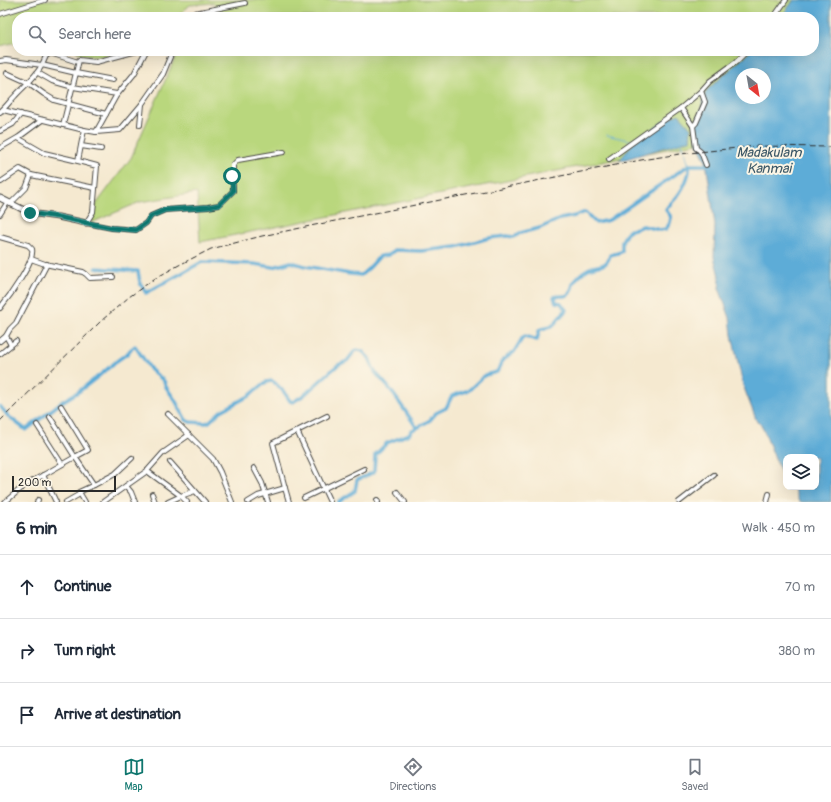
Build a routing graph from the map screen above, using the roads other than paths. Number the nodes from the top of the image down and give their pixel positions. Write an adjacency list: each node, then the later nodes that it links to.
1 (45, 0): 6 (street)
2 (786, 0): 5 (street)
3 (245, 3): 4 (street)
4 (200, 12)
5 (778, 12)
6 (0, 14)
7 (46, 56): 15 (street)
8 (57, 56): 14 (street)
9 (118, 56): 14 (street)
10 (143, 56): 23 (street)
11 (170, 56): 25 (street)
12 (742, 56): 22 (street)
13 (0, 62): 15 (street)
14 (78, 62): 18 (street)
15 (42, 65): 17 (street); 18 (street)
16 (7, 73): 20 (street)
17 (38, 73): 20 (street); 21 (street)
18 (76, 73): 19 (street); 21 (street)
19 (113, 80)
20 (29, 83): 24 (street); 27 (street)
21 (73, 87): 23 (street); 24 (street)
22 (701, 91): 26 (street); 33 (street)
23 (117, 94): 29 (street)
24 (69, 103): 29 (street); 31 (street)
25 (142, 104): 32 (street); 36 (street)
26 (681, 108): 33 (street); 42 (street)
27 (2, 111): 28 (street)
28 (21, 114): 30 (street); 35 (street)
29 (106, 114): 36 (street)
30 (42, 120): 31 (street); 37 (street)
31 (63, 125): 34 (street)
32 (140, 125)
33 (693, 126): 44 (street)
34 (84, 130): 36 (street); 38 (street)
35 (0, 131)
36 (96, 132)
37 (18, 138): 39 (street); 43 (street)
38 (81, 146): 40 (street); 43 (street)
39 (0, 148)
40 (101, 149)
41 (284, 152): 51 (street)
42 (609, 159)
43 (78, 161): 47 (street)
44 (706, 165)
45 (31, 175): 46 (street); 47 (street); 49 (street)
46 (0, 182)
47 (95, 188): 51 (street)
48 (0, 198): 49 (street)
49 (9, 204): 50 (street); 51 (street)
50 (0, 214)
51 (86, 223)
52 (0, 237): 53 (street)
53 (31, 259): 54 (street); 56 (street)
54 (47, 264): 55 (street); 57 (street)
55 (113, 277)
56 (0, 308)
57 (6, 336): 59 (street); 60 (street)
58 (16, 340): 60 (street)
59 (0, 341)
60 (11, 345): 61 (street)
61 (0, 354)
62 (61, 406): 69 (street)
63 (168, 414): 68 (street)
64 (327, 416): 67 (street)
65 (50, 417): 69 (street)
66 (37, 425): 72 (street)
67 (297, 431): 80 (street); 81 (street)
68 (189, 435): 75 (street); 100 (street)
69 (75, 457): 72 (street); 78 (street)
70 (132, 458): 78 (street)
71 (170, 462): 82 (street)
72 (62, 464): 76 (street)
73 (254, 468): 86 (street)
74 (364, 469): 81 (street)
75 (147, 471): 79 (street); 88 (street)
76 (43, 475): 90 (street); 91 (street)
77 (714, 475): 106 (street)
78 (94, 484): 84 (street)
79 (126, 486): 94 (street); 95 (street)
80 (285, 488): 86 (street); 103 (street)
81 (323, 488): 89 (street); 104 (street)
82 (195, 491): 88 (street); 99 (street)
83 (397, 492): 105 (street)
84 (80, 494): 92 (street); 93 (street)
85 (152, 494): 96 (street)
86 (266, 494): 101 (street); 102 (street)
87 (769, 494): 107 (street)
88 (181, 496): 97 (street); 98 (street)
89 (304, 498)
90 (4, 502)
91 (56, 502)
92 (66, 502)
93 (85, 502)
94 (103, 502)
95 (135, 502)
96 (155, 502)
97 (168, 502)
98 (187, 502)
99 (205, 502)
100 (232, 502)
101 (248, 502)
102 (268, 502)
103 (288, 502)
104 (330, 502)
105 (405, 502)
106 (679, 502)
107 (767, 502)

